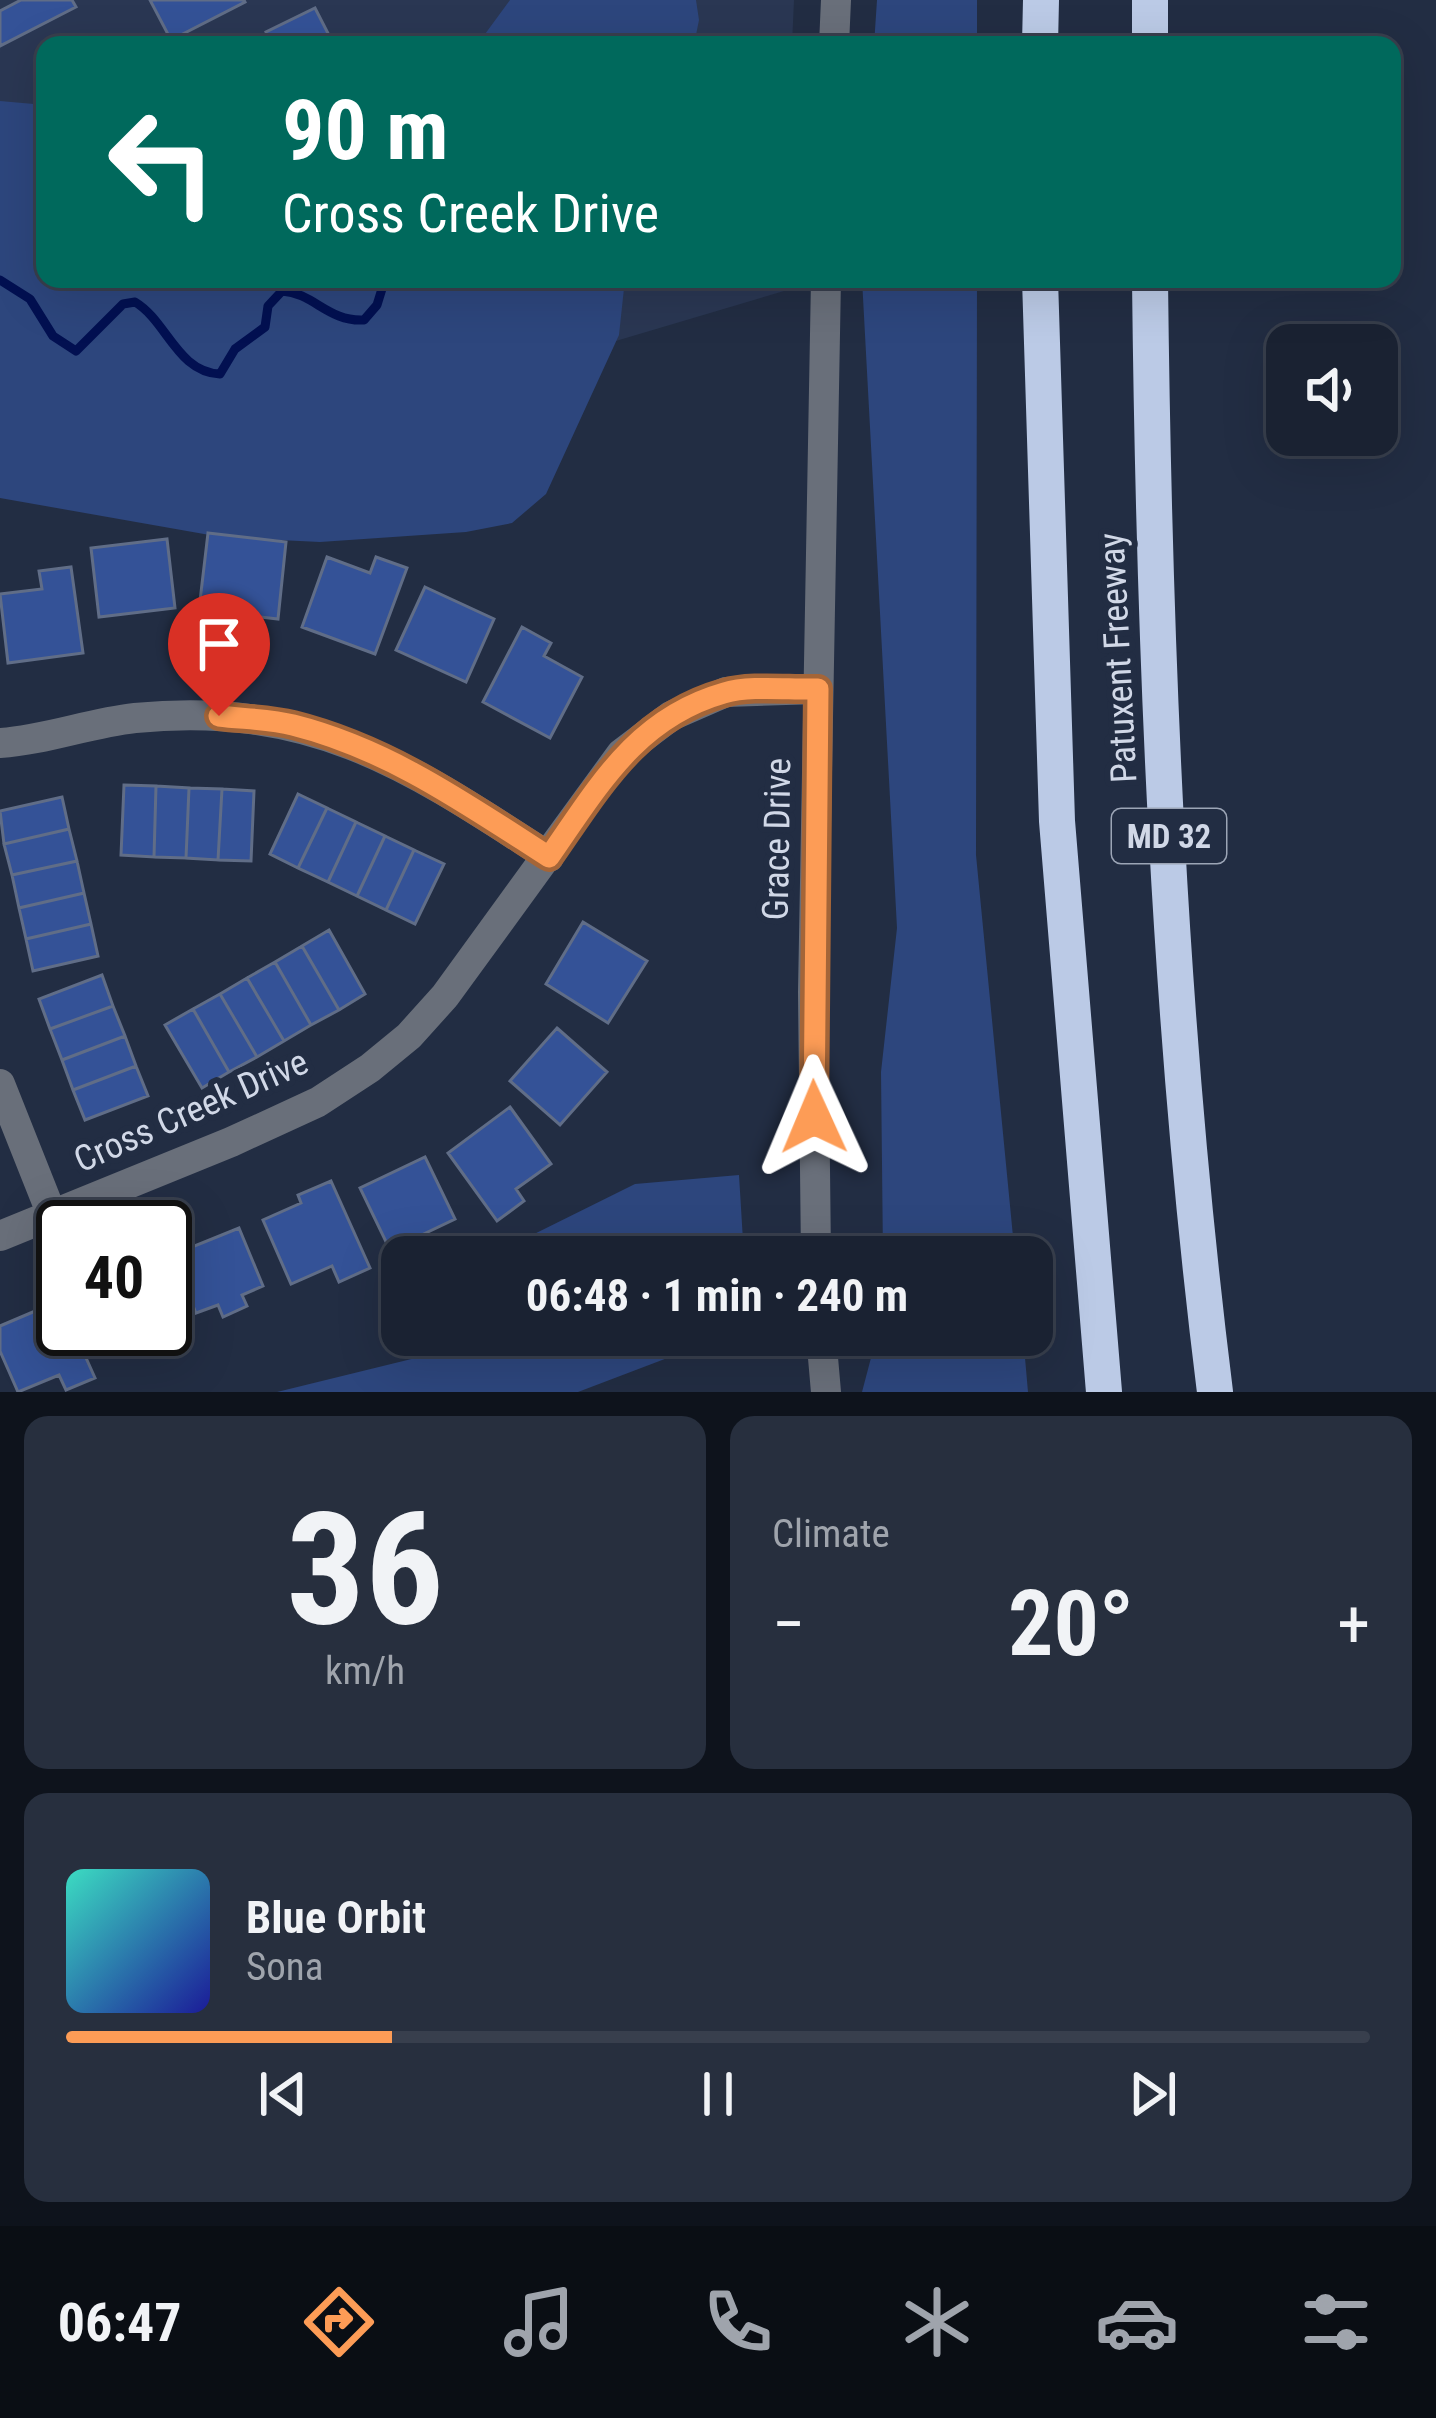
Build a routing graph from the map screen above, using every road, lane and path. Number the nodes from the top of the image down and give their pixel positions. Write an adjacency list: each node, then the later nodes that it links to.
1 (836, 0): 4 (street)
2 (1041, 0): 5 (highway)
3 (1150, 0): 6 (highway)
4 (834, 36)
5 (1040, 36)
6 (1150, 36)
7 (826, 288): 10 (street, Grace Drive)
8 (1040, 288): 21 (highway, Patuxent Freeway / MD 32)
9 (1150, 288): 22 (highway, Patuxent Freeway / MD 32)
10 (818, 689): 12 (street, Cross Creek Drive); 18 (street, Grace Drive)
11 (0, 743): 12 (street)
12 (549, 857): 15 (street, Cross Creek Drive)
13 (0, 1084): 14 (street)
14 (46, 1200)
15 (89, 1200)
16 (36, 1221): 17 (street, Cross Creek Drive)
17 (0, 1236)
18 (816, 1236)
19 (823, 1356): 20 (street)
20 (826, 1392)
21 (1104, 1392)
22 (1215, 1392)

